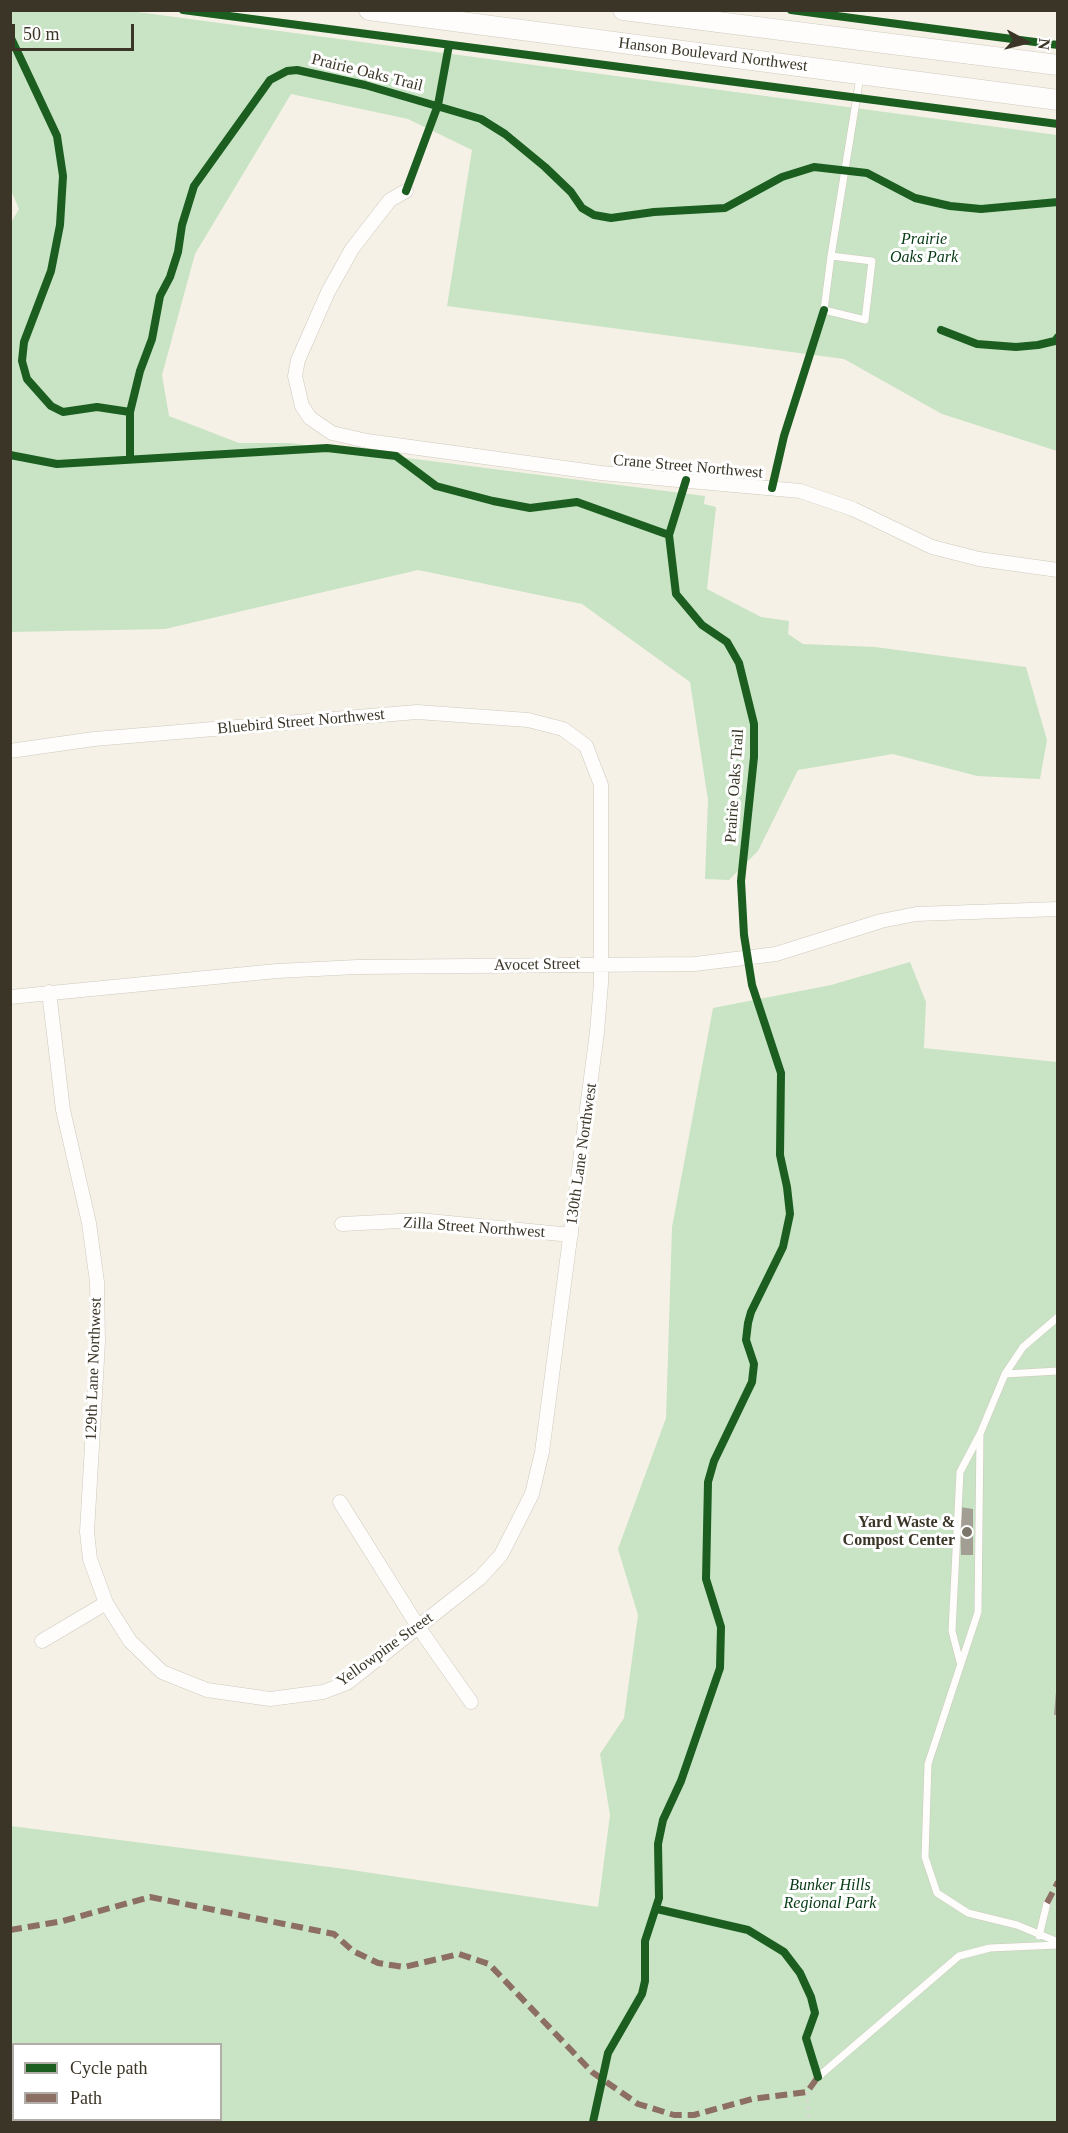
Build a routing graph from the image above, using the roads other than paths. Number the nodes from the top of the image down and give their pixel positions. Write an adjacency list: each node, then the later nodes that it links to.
1 (369, 10): 4 (main road, Hanson Boulevard Northwest)
2 (623, 10): 3 (main road, Hanson Boulevard Northwest)
3 (1058, 65)
4 (860, 74): 5 (main road, Hanson Boulevard Northwest); 7 (lane)
5 (1058, 100)
6 (406, 191): 8 (street, Crane Street Northwest)
7 (831, 256): 7 (lane)
8 (1058, 570)
9 (586, 746): 10 (street, Bluebird Street Northwest); 12 (street, 130th Lane Northwest)
10 (10, 751)
11 (1058, 909): 12 (street, Avocet Street)
12 (601, 964): 13 (street, Avocet Street); 16 (street, 130th Lane Northwest)
13 (49, 992): 14 (street, Avocet Street); 23 (street, 129th Lane Northwest)
14 (10, 997)
15 (342, 1224): 16 (street, Zilla Street Northwest)
16 (571, 1235): 22 (street, 130th Lane Northwest)
17 (1058, 1317): 19 (lane)
18 (1058, 1371): 19 (lane)
19 (1005, 1374): 20 (lane)
20 (980, 1434): 26 (lane); 26 (lane)
21 (340, 1502): 24 (street)
22 (501, 1555): 24 (street, Yellowpine Street)
23 (106, 1603): 24 (street, Yellowpine Street); 25 (street)
24 (419, 1628): 27 (street)
25 (42, 1641)
26 (960, 1662): 29 (lane)
27 (471, 1701)
28 (1047, 1903): 29 (lane)
29 (1039, 1936): 30 (lane)
30 (1058, 1943): 31 (lane)
31 (818, 2077)

